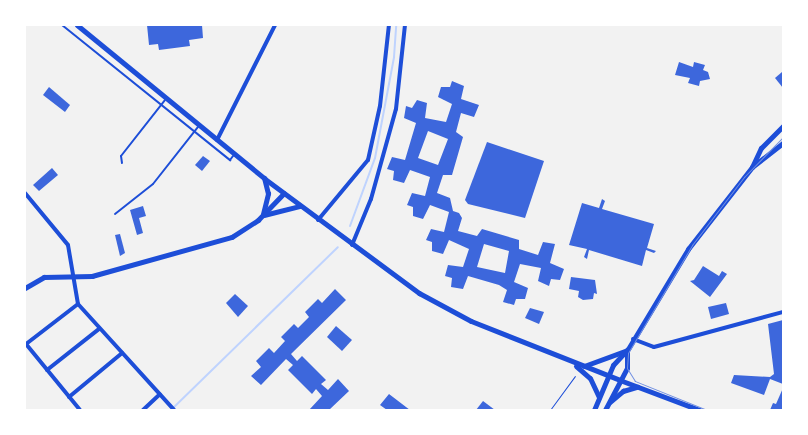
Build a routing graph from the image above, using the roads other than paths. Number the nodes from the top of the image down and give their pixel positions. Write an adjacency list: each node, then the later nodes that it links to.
1 (62, 25): 7 (lane)
2 (77, 25): 6 (main road)
3 (275, 25): 11 (street)
4 (389, 25): 22 (street)
5 (405, 25): 23 (street)
6 (166, 98): 7 (lane); 8 (main road)
7 (161, 105): 10 (lane); 14 (lane)
8 (200, 125): 10 (lane); 11 (main road)
9 (783, 126): 15 (main road)
10 (195, 132): 13 (lane); 20 (lane)
11 (218, 140): 13 (main road)
12 (783, 143): 15 (main road)
13 (234, 154): 16 (main road)
14 (122, 163)
15 (752, 168): 29 (main road)
16 (264, 178): 18 (main road); 21 (street)
17 (25, 193): 24 (street)
18 (284, 193): 19 (main road); 21 (street)
19 (300, 206): 21 (street); 22 (main road)
20 (115, 214)
21 (263, 215): 24 (street)
22 (318, 220): 23 (main road)
23 (352, 244): 32 (main road)
24 (72, 277): 25 (street); 26 (street)
25 (25, 288)
26 (78, 304): 28 (street); 35 (street)
27 (783, 312): 29 (street)
28 (99, 329): 31 (street); 35 (street)
29 (633, 338): 30 (main road)
30 (628, 349): 33 (main road); 34 (main road); 37 (main road)
31 (122, 353): 40 (street); 41 (street)
32 (574, 364): 33 (main road); 42 (main road)
33 (582, 366): 36 (main road)
34 (613, 366): 36 (main road); 37 (main road)
35 (47, 370): 41 (street)
36 (609, 375): 37 (main road); 39 (main road); 42 (main road)
37 (620, 380): 38 (street); 39 (main road)
38 (638, 387): 43 (street); 48 (street)
39 (614, 392): 43 (main road)
40 (160, 394): 45 (street); 46 (street)
41 (69, 397): 44 (street)
42 (599, 397): 47 (main road)
43 (606, 407)
44 (80, 410)
45 (143, 410)
46 (174, 410)
47 (594, 410)
48 (700, 410)

